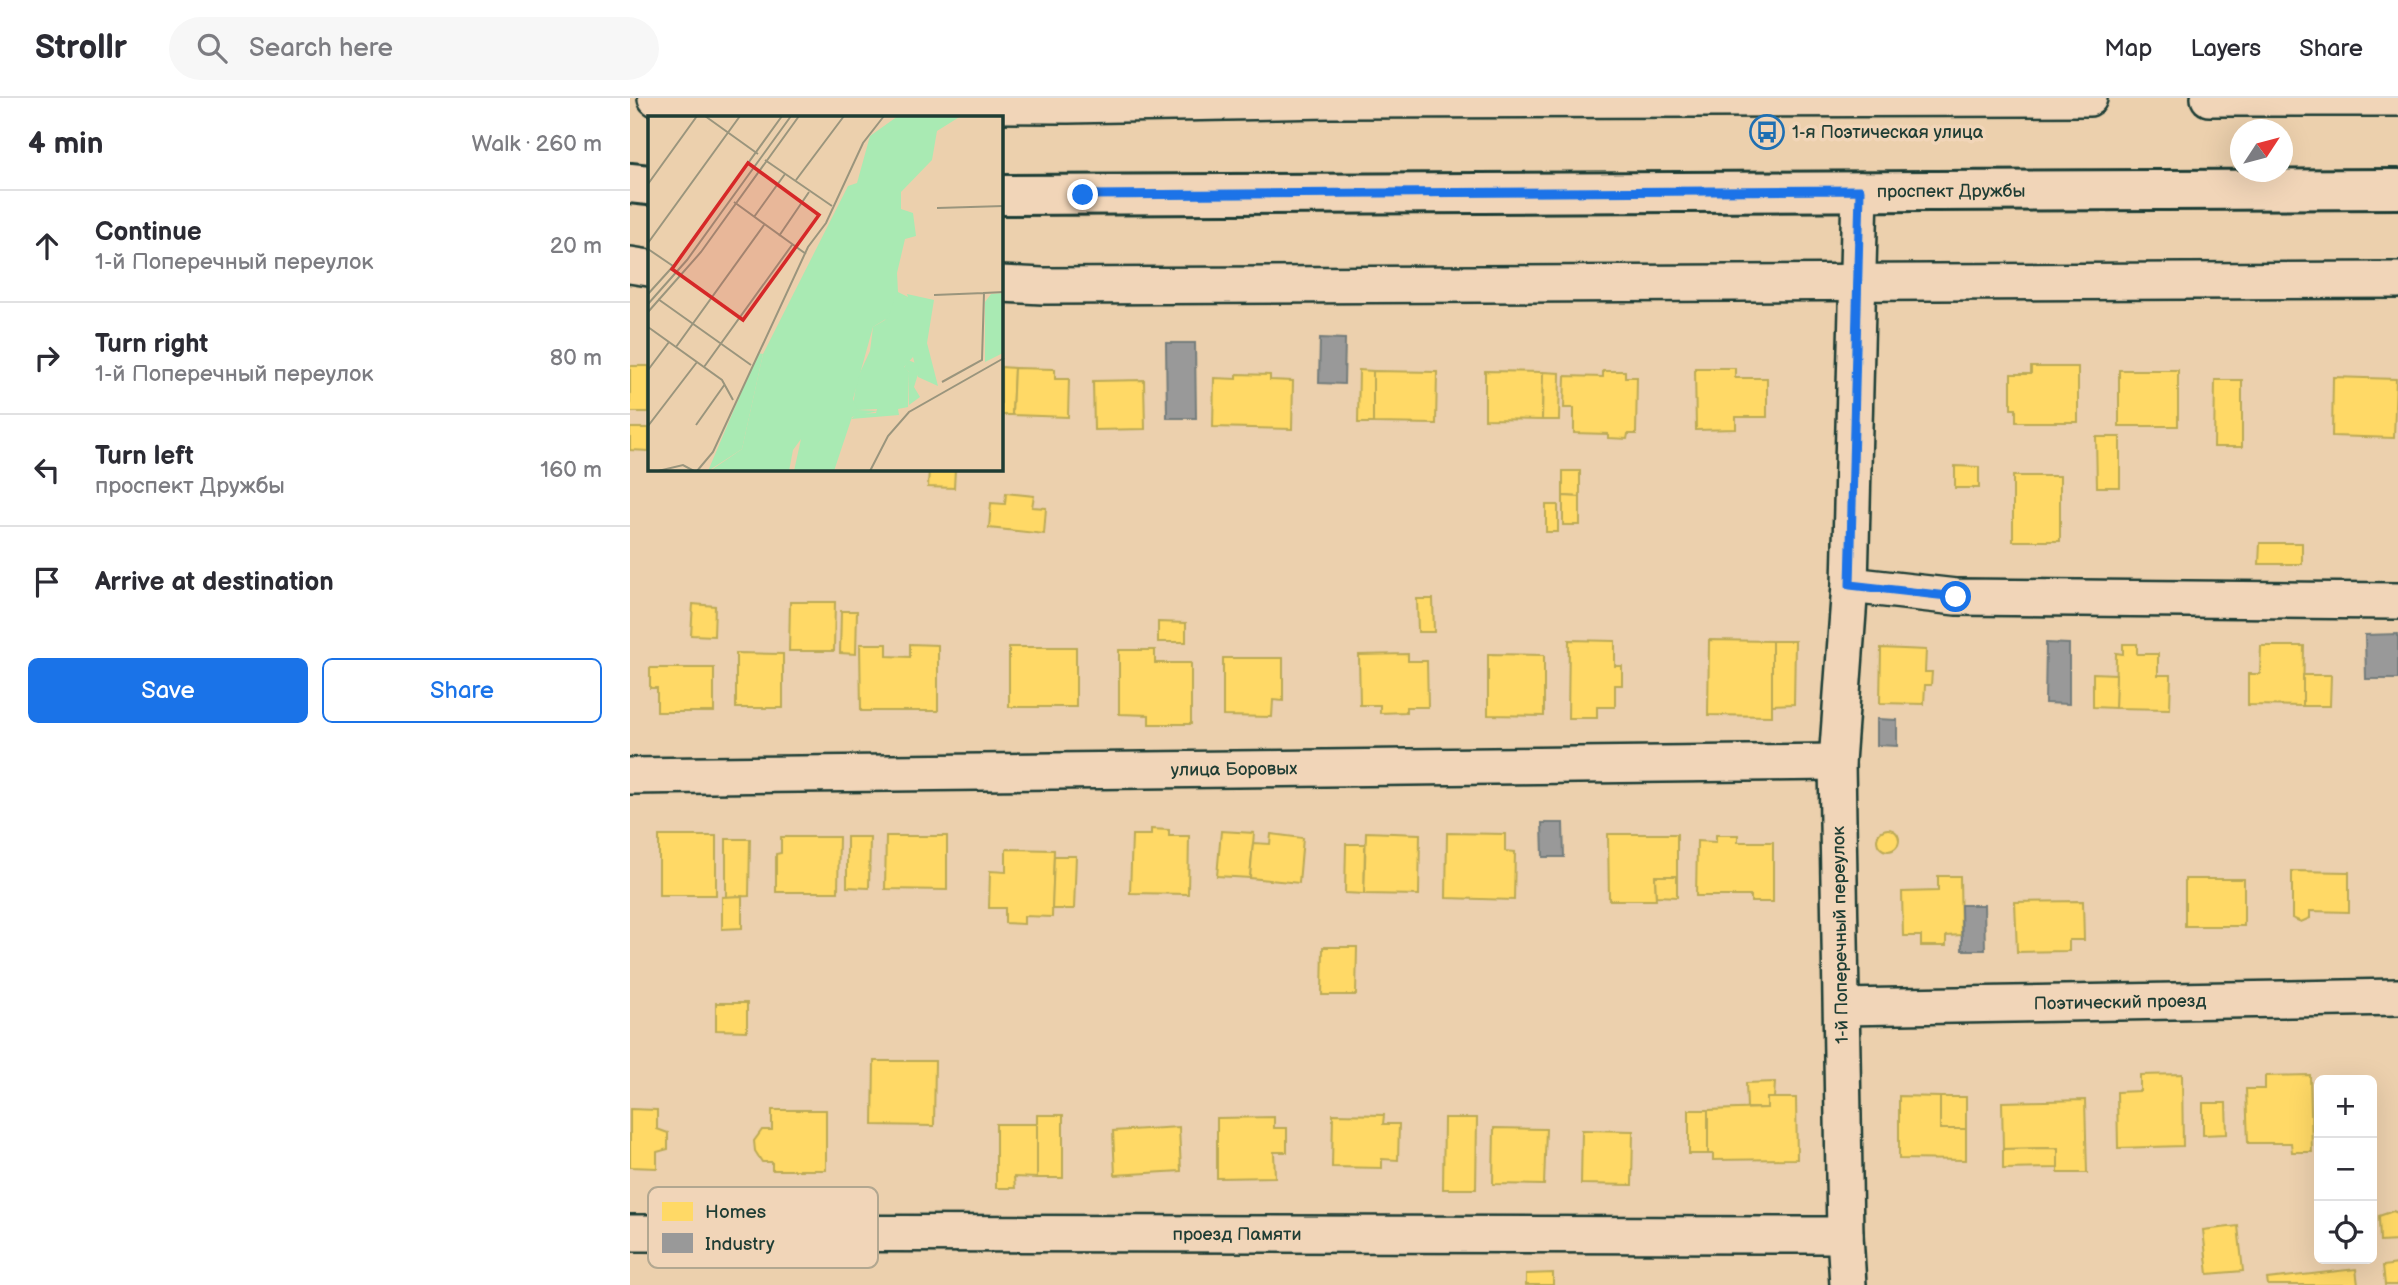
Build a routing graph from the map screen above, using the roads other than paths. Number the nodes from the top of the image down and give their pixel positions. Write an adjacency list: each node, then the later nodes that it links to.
1 (2089, 98): 4 (street)
2 (2209, 98): 3 (street)
3 (2398, 98)
4 (665, 103)
5 (630, 183): 6 (main road)
6 (648, 185)
7 (2398, 189): 8 (main road, проспект Дружбы)
8 (1860, 190): 9 (main road, проспект Дружбы); 13 (street, 1-й Поперечный переулок)
9 (1003, 195)
10 (630, 265): 11 (street)
11 (648, 268)
12 (2398, 280): 13 (street)
13 (1858, 281): 14 (street); 15 (street, 1-й Поперечный переулок)
14 (1003, 284)
15 (1850, 585): 16 (street); 17 (street, 1-й Поперечный переулок)
16 (2398, 601)
17 (1837, 762): 18 (street, улица Боровых); 20 (street, 1-й Поперечный переулок)
18 (630, 776)
19 (2398, 997): 20 (street, Поэтический проезд)
20 (1842, 1007): 24 (street, 1-й Поперечный переулок)
21 (630, 1233): 22 (street, проезд Памяти)
22 (648, 1233)
23 (878, 1233): 24 (street, проезд Памяти)
24 (1845, 1235): 25 (street, 1-й Поперечный переулок)
25 (1848, 1285)

